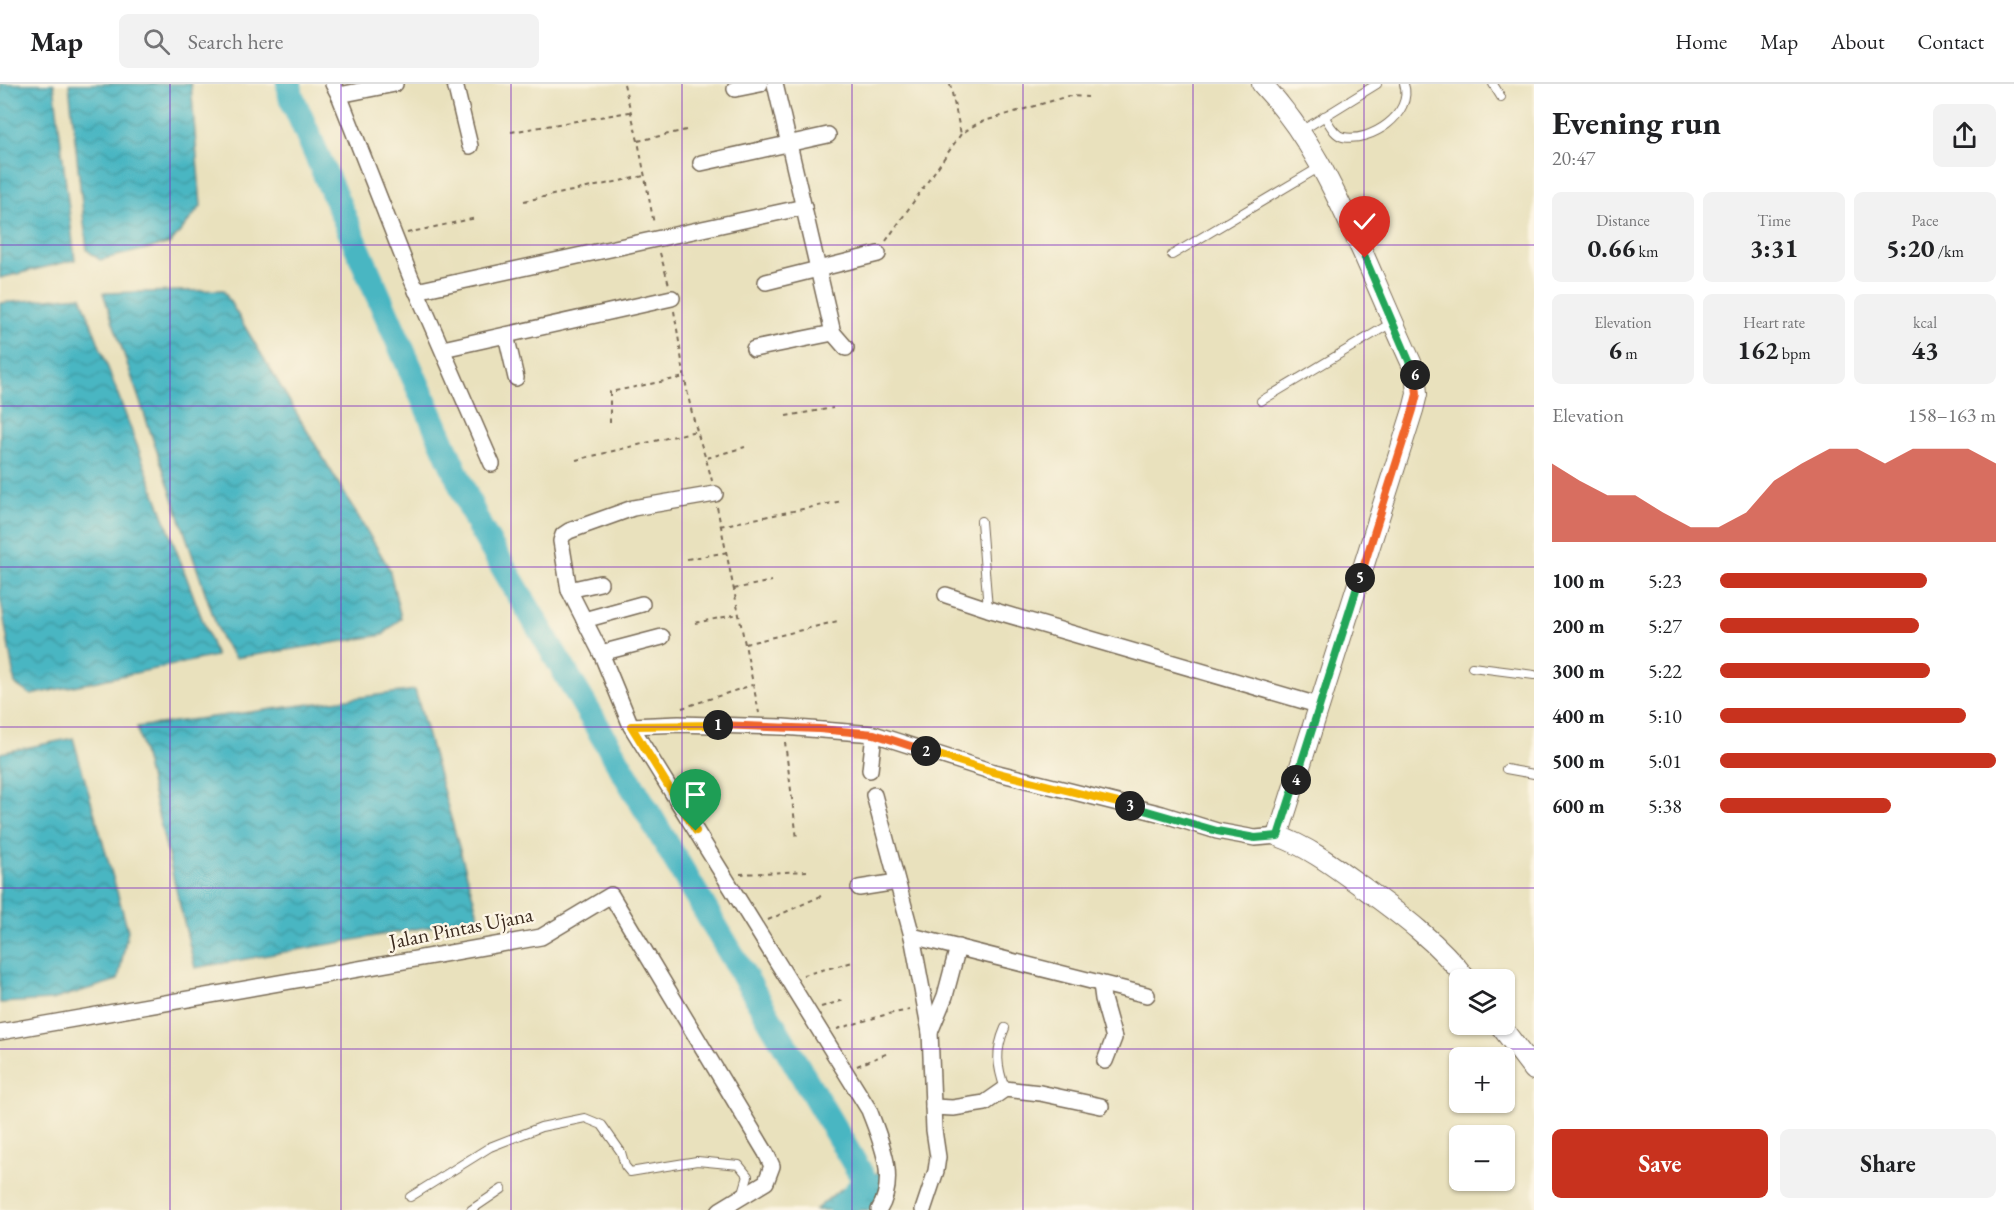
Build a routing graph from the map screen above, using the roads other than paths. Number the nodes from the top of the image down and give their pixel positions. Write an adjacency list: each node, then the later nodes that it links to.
1 (395, 84): 10 (street)
2 (455, 84): 16 (street)
3 (760, 84): 9 (street)
4 (775, 84): 15 (street)
5 (1262, 84): 13 (street)
6 (1377, 84): 12 (lane)
7 (1404, 84): 12 (lane)
8 (1493, 84): 11 (lane)
9 (735, 89)
10 (336, 90): 24 (street)
11 (1501, 97)
12 (1324, 116): 13 (lane)
13 (1301, 131): 18 (street)
14 (828, 135): 15 (street)
15 (790, 142): 17 (street); 19 (street)
16 (470, 146)
17 (701, 163)
18 (1322, 166): 21 (lane); 26 (street)
19 (804, 207): 22 (street); 24 (street)
20 (878, 254): 22 (street)
21 (1172, 255)
22 (820, 269): 23 (street); 27 (street)
23 (766, 282)
24 (416, 291): 30 (street)
25 (672, 298): 28 (street)
26 (1393, 322): 33 (lane); 47 (street)
27 (833, 333): 29 (street); 31 (street)
28 (507, 335): 30 (street); 32 (street)
29 (846, 348)
30 (443, 349): 34 (street)
31 (754, 349)
32 (516, 378)
33 (1261, 401)
34 (492, 464)
35 (716, 494): 38 (street)
36 (981, 521): 41 (lane)
37 (600, 583): 38 (street)
38 (569, 590): 42 (street)
39 (946, 595): 41 (street)
40 (642, 604): 42 (street)
41 (987, 609): 47 (street)
42 (584, 620): 44 (street)
43 (662, 637): 44 (street)
44 (601, 653): 48 (street)
45 (1472, 667): 46 (lane)
46 (1534, 675)
47 (1321, 706): 54 (street)
48 (631, 726): 49 (street); 76 (street)
49 (874, 734): 51 (street); 54 (street)
50 (1506, 769): 52 (lane)
51 (870, 770)
52 (1534, 774)
53 (874, 795): 55 (street)
54 (1278, 836): 59 (street)
55 (897, 882): 56 (street); 57 (street)
56 (859, 888)
57 (912, 936): 58 (street); 64 (street)
58 (958, 947): 60 (street); 64 (street)
59 (1459, 969)
60 (1101, 984): 61 (street); 66 (street)
61 (1147, 995)
62 (1005, 1028): 68 (lane)
63 (0, 1032): 73 (street, Jalan Pintas Ujana)
64 (930, 1032): 70 (street)
65 (1507, 1035): 67 (street)
66 (1105, 1061)
67 (1534, 1070)
68 (1005, 1089): 69 (street); 70 (street)
69 (1101, 1106)
70 (933, 1107): 77 (street)
71 (502, 1189): 74 (lane)
72 (410, 1197): 73 (lane)
73 (741, 1197): 75 (street, Jalan Pintas Ujana)
74 (471, 1210)
75 (720, 1210)
76 (879, 1210)
77 (923, 1210)

